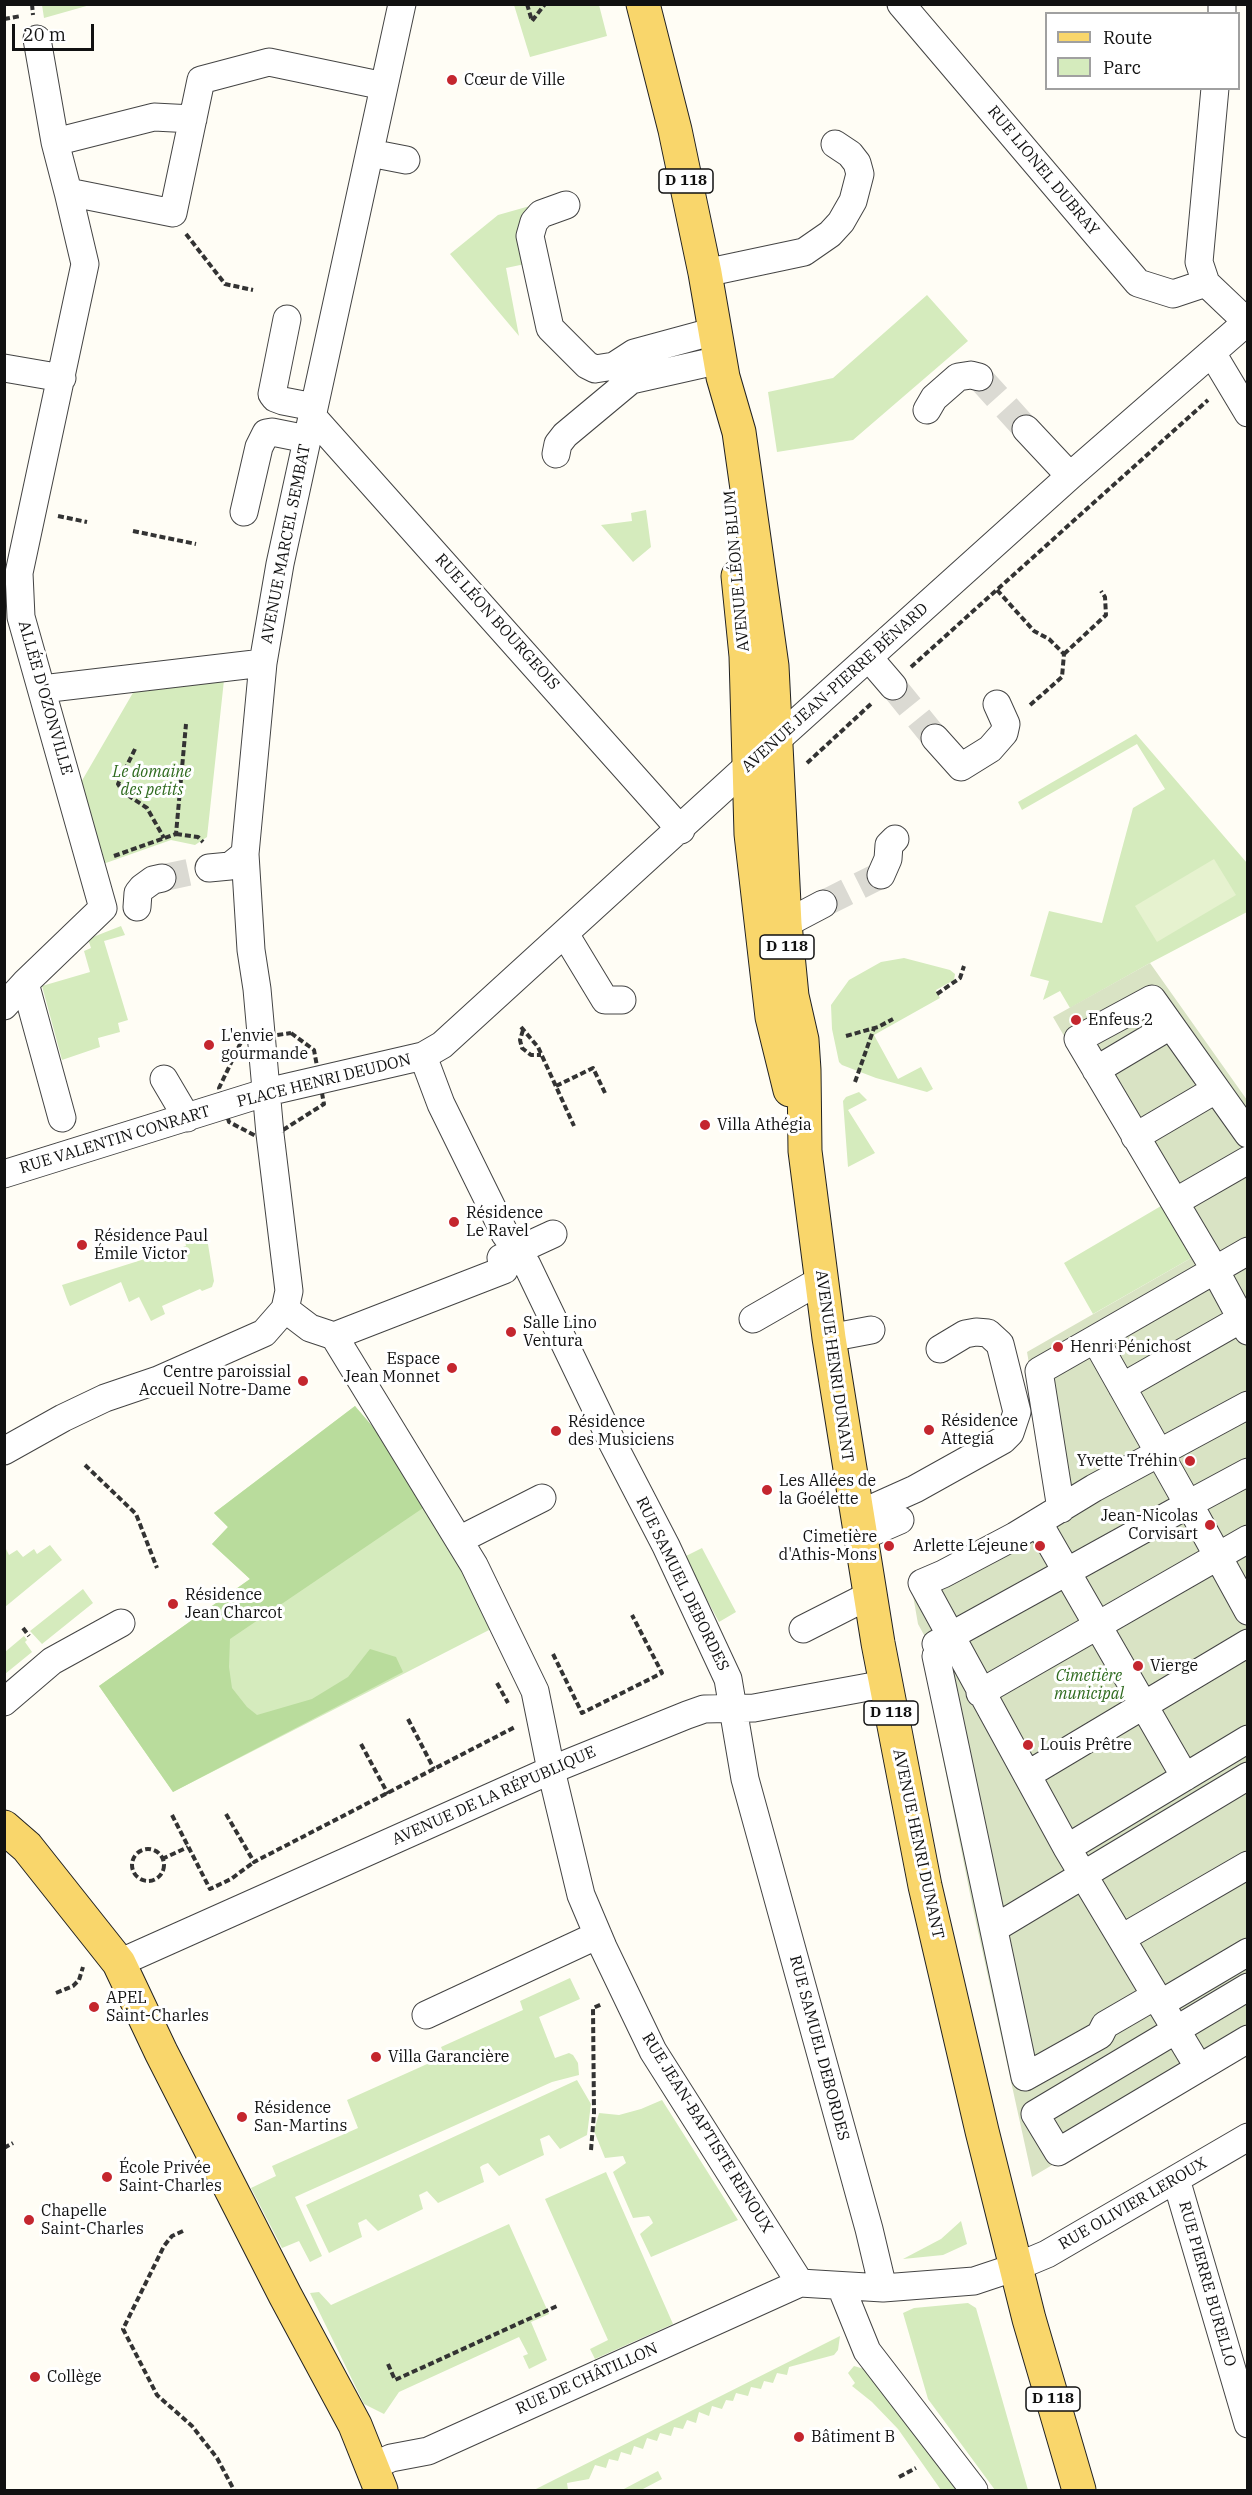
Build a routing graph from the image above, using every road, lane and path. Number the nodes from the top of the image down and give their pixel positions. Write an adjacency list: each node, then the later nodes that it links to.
1 (402, 4): 9 (street, AVENUE MARCEL SEMBAT)
2 (527, 4): 3 (path)
3 (545, 4)
4 (643, 4): 19 (main road, AVENUE LÉON BLUM / D 118)
5 (901, 4): 20 (street, RUE LIONEL DUBRAY)
6 (19, 17): 7 (path)
7 (4, 19)
8 (37, 39): 12 (street, ALLÉE D'OZONVILLE)
9 (384, 87): 11 (street); 14 (street, AVENUE MARCEL SEMBAT)
10 (1215, 90): 20 (street)
11 (193, 120): 12 (street); 18 (street)
12 (55, 142): 16 (street, ALLÉE D'OZONVILLE)
13 (835, 144): 19 (street)
14 (370, 153): 15 (street); 32 (street, AVENUE MARCEL SEMBAT)
15 (406, 160)
16 (68, 192): 18 (street); 28 (street, ALLÉE D'OZONVILLE)
17 (566, 205): 25 (street)
18 (173, 213): 21 (path)
19 (705, 273): 25 (main road, AVENUE LÉON BLUM / D 118)
20 (1206, 283): 23 (street)
21 (253, 290)
22 (287, 319): 32 (street)
23 (1247, 322): 24 (street, AVENUE JEAN-PIERRE BÉNARD)
24 (1212, 354): 29 (street); 35 (street, AVENUE JEAN-PIERRE BÉNARD)
25 (720, 356): 34 (street); 49 (main road, AVENUE LÉON BLUM / D 118); 51 (main road, AVENUE LÉON BLUM / D 118)
26 (4, 368): 28 (street)
27 (979, 377): 30 (street)
28 (62, 378): 45 (street, ALLÉE D'OZONVILLE)
29 (1228, 380): 31 (street); 39 (path)
30 (927, 410)
31 (1248, 413)
32 (311, 421): 36 (street); 43 (street, AVENUE MARCEL SEMBAT); 53 (street, RUE LÉON BOURGEOIS)
33 (1026, 429): 35 (street)
34 (556, 454)
35 (1070, 476): 42 (street, AVENUE JEAN-PIERRE BÉNARD)
36 (244, 512)
37 (133, 531): 38 (path)
38 (196, 544)
39 (997, 590): 41 (path); 44 (path)
40 (1101, 591): 41 (path)
41 (1064, 654): 46 (path)
42 (869, 658): 44 (street); 49 (street, AVENUE JEAN-PIERRE BÉNARD)
43 (262, 663): 45 (street); 57 (street, AVENUE MARCEL SEMBAT)
44 (892, 685): 52 (path)
45 (42, 689): 59 (street, ALLÉE D'OZONVILLE)
46 (1009, 708): 48 (street)
47 (186, 724): 54 (path)
48 (935, 738)
49 (776, 741): 51 (street, AVENUE JEAN-PIERRE BÉNARD); 64 (main road, AVENUE HENRI DUNANT / D 118)
50 (135, 750): 55 (path)
51 (749, 765): 53 (street, AVENUE JEAN-PIERRE BÉNARD); 89 (main road, AVENUE HENRI DUNANT / D 118)
52 (800, 770)
53 (681, 830): 65 (street, AVENUE JEAN-PIERRE BÉNARD)
54 (176, 834): 55 (path); 58 (path)
55 (164, 838): 59 (path)
56 (895, 839): 60 (street)
57 (245, 854): 58 (street); 82 (street, AVENUE MARCEL SEMBAT)
58 (207, 857)
59 (91, 864): 67 (street, ALLÉE D'OZONVILLE)
60 (881, 874)
61 (162, 878): 63 (street)
62 (823, 904): 64 (street)
63 (137, 907)
64 (785, 924): 89 (main road, AVENUE HENRI DUNANT / D 118)
65 (565, 934): 69 (street); 76 (street, AVENUE JEAN-PIERRE BÉNARD)
66 (964, 966): 68 (path)
67 (25, 983): 70 (street, ALLÉE D'OZONVILLE); 90 (street)
68 (937, 994)
69 (622, 1000)
70 (4, 1006)
71 (893, 1019): 73 (path)
72 (1170, 1026): 77 (street); 77 (street); 81 (street)
73 (874, 1028): 74 (path); 79 (path)
74 (846, 1036)
75 (541, 1055): 75 (path); 80 (path)
76 (423, 1056): 82 (street, PLACE HENRI DEUDON); 96 (street, RUE SAMUEL DEBORDES)
77 (1096, 1070): 88 (street)
78 (164, 1079): 85 (street)
79 (855, 1082)
80 (556, 1086): 83 (path); 86 (path)
81 (1215, 1090): 87 (street); 88 (street)
82 (267, 1092): 84 (street, PLACE HENRI DEUDON); 100 (street, AVENUE MARCEL SEMBAT)
83 (605, 1093)
84 (225, 1106): 85 (street, RUE VALENTIN CONRART)
85 (187, 1118): 90 (street, RUE VALENTIN CONRART)
86 (574, 1126)
87 (1248, 1134)
88 (1135, 1137): 93 (street)
89 (805, 1151): 98 (main road, AVENUE HENRI DUNANT / D 118)
90 (72, 1153): 92 (street, RUE VALENTIN CONRART)
91 (1248, 1160): 93 (street)
92 (4, 1174)
93 (1175, 1202): 97 (street)
94 (553, 1234): 96 (street)
95 (1248, 1251): 97 (street)
96 (511, 1254): 99 (street); 104 (street); 140 (street, RUE SAMUEL DEBORDES)
97 (1215, 1270): 102 (street); 106 (street)
98 (821, 1280): 101 (street); 105 (main road, AVENUE HENRI DUNANT / D 118)
99 (406, 1287)
100 (285, 1309): 104 (street); 110 (street)
101 (753, 1319)
102 (1245, 1322): 108 (street)
103 (871, 1330): 105 (street)
104 (334, 1336): 120 (street, RUE JEAN-BAPTISTE RENOUX)
105 (829, 1338): 118 (main road, AVENUE HENRI DUNANT / D 118)
106 (1095, 1339): 108 (street); 116 (street)
107 (940, 1349): 118 (street)
108 (1122, 1387): 111 (street)
109 (1248, 1405): 111 (street)
110 (4, 1451)
111 (1160, 1454): 115 (street); 116 (street)
112 (85, 1465): 122 (path)
113 (1248, 1472): 115 (street)
114 (542, 1498): 120 (street)
115 (1189, 1504): 121 (street); 123 (street)
116 (1050, 1516): 123 (street); 134 (street)
117 (900, 1520): 118 (street)
118 (859, 1526): 124 (main road, AVENUE HENRI DUNANT / D 118)
119 (1248, 1539): 121 (street)
120 (459, 1540): 146 (street, RUE JEAN-BAPTISTE RENOUX)
121 (1216, 1557): 125 (street); 128 (street)
122 (157, 1568)
123 (1067, 1572): 128 (street); 134 (street)
124 (870, 1594): 130 (street); 136 (main road, AVENUE HENRI DUNANT / D 118)
125 (1248, 1611)
126 (632, 1615): 135 (path)
127 (121, 1623): 138 (street)
128 (1098, 1625): 137 (street); 139 (street)
129 (23, 1628): 132 (path)
130 (803, 1629)
131 (1248, 1629): 133 (street)
132 (29, 1636)
133 (1248, 1640): 139 (street)
134 (941, 1641): 137 (street); 160 (street)
135 (553, 1654)
136 (885, 1684): 140 (street, AVENUE DE LA RÉPUBLIQUE); 180 (main road, AVENUE HENRI DUNANT / D 118)
137 (980, 1693): 147 (street)
138 (4, 1702)
139 (1144, 1704): 147 (street); 149 (street)
140 (732, 1709): 146 (street, AVENUE DE LA RÉPUBLIQUE); 183 (street, RUE SAMUEL DEBORDES)
141 (408, 1719): 145 (path)
142 (519, 1725): 145 (path)
143 (1248, 1739): 149 (street)
144 (361, 1744): 150 (path)
145 (434, 1769): 150 (path)
146 (551, 1770): 161 (street, RUE JEAN-BAPTISTE RENOUX); 164 (street, AVENUE DE LA RÉPUBLIQUE)
147 (1027, 1775): 155 (street)
148 (1248, 1776): 159 (street)
149 (1185, 1777): 155 (street)
150 (388, 1794): 157 (path)
151 (226, 1814): 157 (path)
152 (172, 1815): 154 (path)
153 (9, 1830): 164 (main road)
154 (188, 1847): 156 (path); 157 (path)
155 (1067, 1848): 159 (street)
156 (162, 1859): 156 (path)
157 (254, 1862)
158 (1248, 1865): 162 (street)
159 (1084, 1876): 160 (street); 162 (street)
160 (995, 1928): 168 (street)
161 (598, 1935): 170 (street); 181 (street, RUE JEAN-BAPTISTE RENOUX)
162 (1122, 1938): 168 (street)
163 (1248, 1952): 168 (street)
164 (119, 1963): 189 (main road)
165 (82, 1972): 167 (path)
166 (1248, 1987): 171 (street)
167 (57, 1993)
168 (1158, 2000): 171 (street)
169 (609, 2001): 177 (path)
170 (426, 2015)
171 (1176, 2030): 173 (street); 173 (street)
172 (1248, 2039): 173 (street)
173 (1199, 2068)
174 (1248, 2137): 178 (street, RUE OLIVIER LEROUX)
175 (13, 2143): 176 (path)
176 (4, 2148)
177 (591, 2150)
178 (1176, 2180): 180 (street, RUE OLIVIER LEROUX); 186 (street, RUE PIERRE BURELLO)
179 (183, 2231): 190 (path)
180 (1016, 2267): 183 (street, RUE OLIVIER LEROUX); 192 (main road, AVENUE HENRI DUNANT / D 118)
181 (800, 2283): 182 (street); 189 (street, RUE DE CHÂTILLON)
182 (841, 2287): 183 (street); 191 (street)
183 (883, 2288)
184 (557, 2306): 185 (path)
185 (388, 2364)
186 (1248, 2424)
187 (916, 2468): 188 (path)
188 (899, 2477)
189 (377, 2479)
190 (234, 2490)
191 (974, 2490)
192 (1079, 2490)

